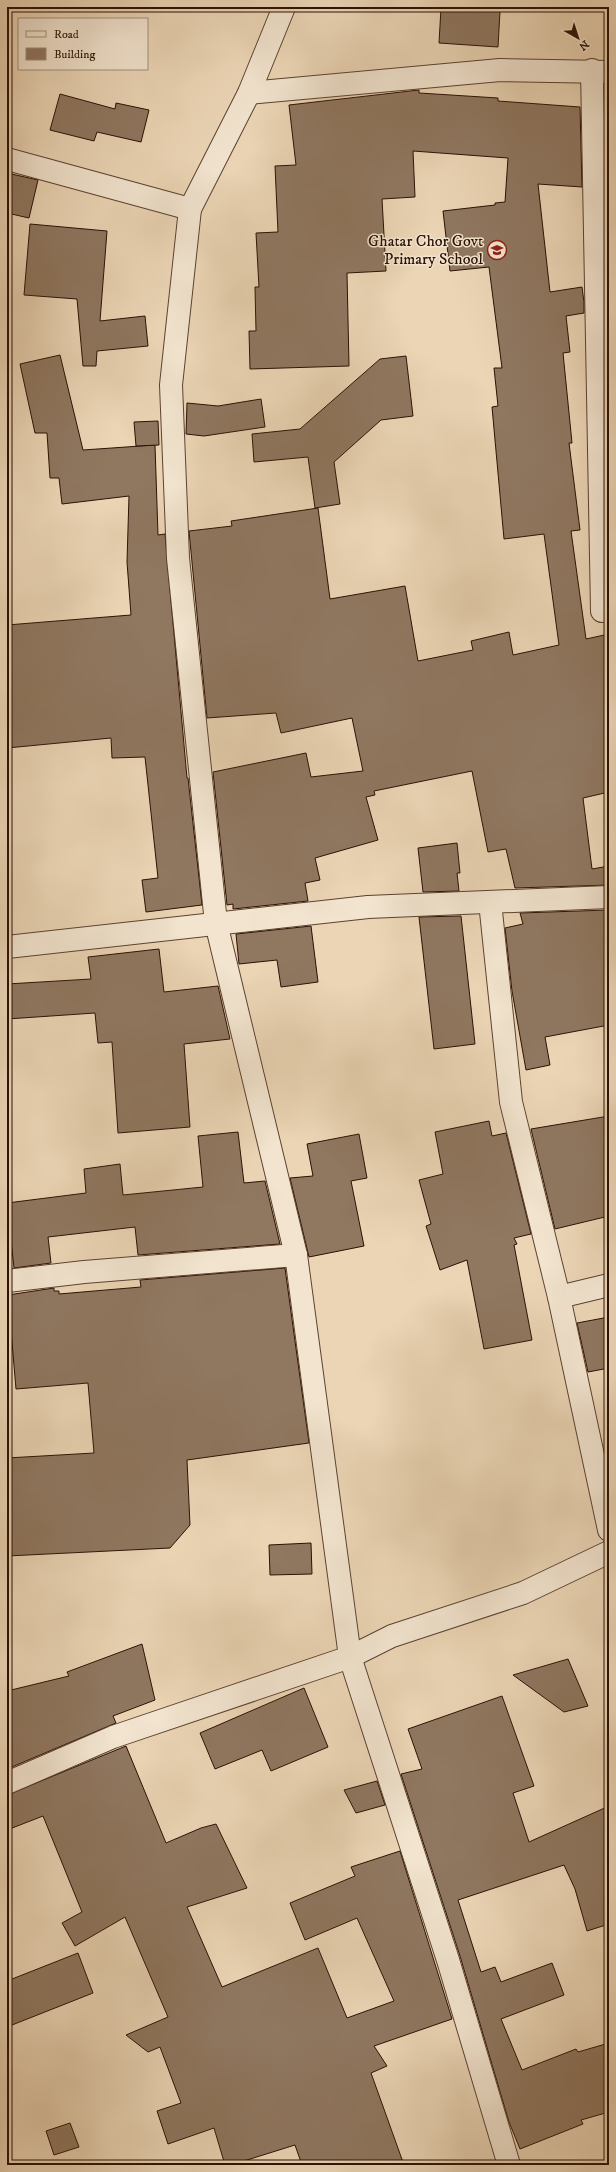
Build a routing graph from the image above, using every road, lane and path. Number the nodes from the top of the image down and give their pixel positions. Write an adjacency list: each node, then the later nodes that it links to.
1 (284, 7): 3 (street)
2 (600, 71): 3 (street); 6 (street)
3 (249, 93): 5 (street)
4 (7, 159): 5 (street)
5 (190, 209): 9 (street)
6 (602, 611)
7 (609, 896): 8 (street)
8 (490, 902): 9 (street); 14 (street)
9 (216, 923): 10 (street); 11 (street)
10 (7, 947)
11 (296, 1255): 12 (street); 17 (street)
12 (7, 1281)
13 (609, 1285): 14 (street)
14 (559, 1298): 15 (street)
15 (609, 1530)
16 (609, 1552): 17 (street)
17 (350, 1657): 18 (street); 19 (street)
18 (7, 1783)
19 (509, 2165)

